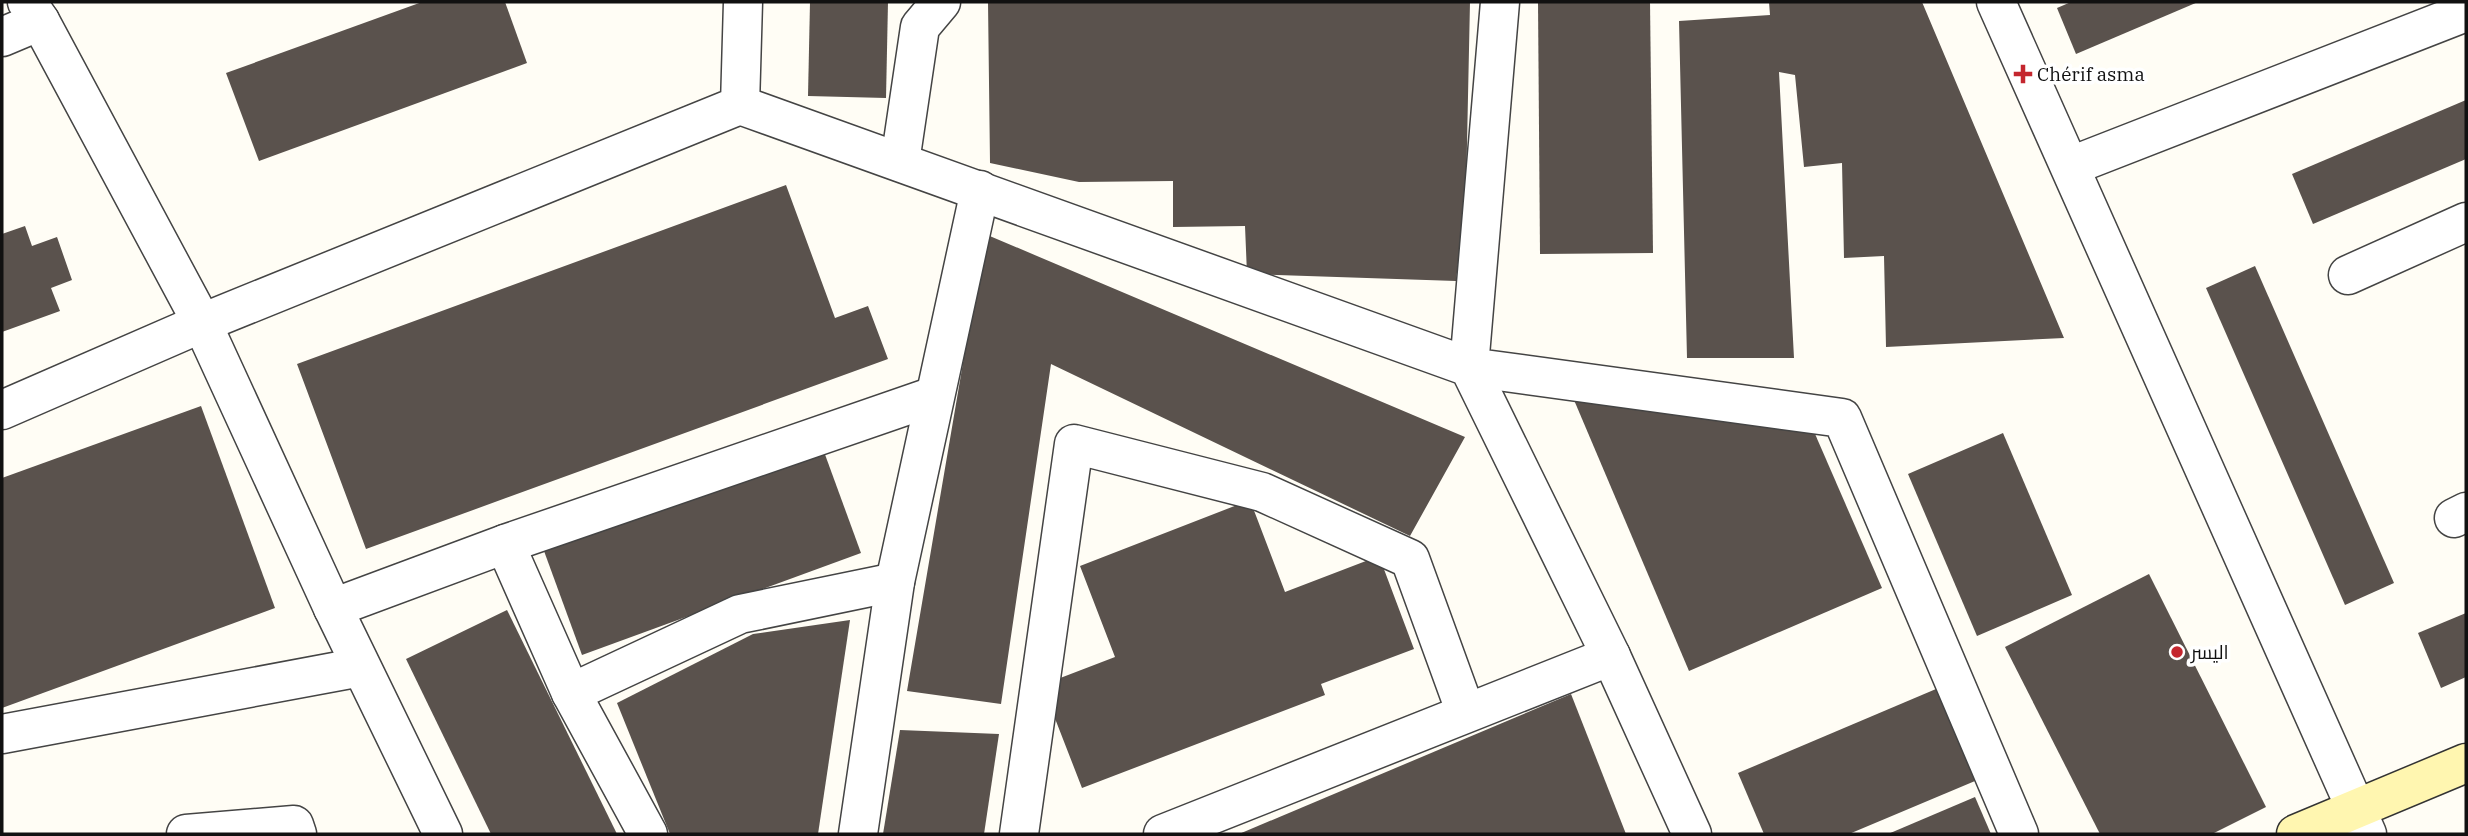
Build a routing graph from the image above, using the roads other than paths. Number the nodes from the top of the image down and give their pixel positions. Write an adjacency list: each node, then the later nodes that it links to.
1 (743, 2): 8 (street)
2 (941, 2): 9 (street)
3 (1500, 2): 15 (street)
4 (1996, 2): 10 (street)
5 (33, 12): 7 (street); 14 (street)
6 (2466, 12): 10 (street)
7 (2, 37)
8 (740, 106): 9 (street); 14 (street)
9 (900, 162): 11 (street)
10 (2071, 166): 27 (street)
11 (980, 190): 15 (street); 16 (street)
12 (2466, 222): 13 (street)
13 (2348, 275)
14 (202, 323): 17 (street); 20 (street)
15 (1469, 367): 21 (street); 36 (street)
16 (934, 396): 18 (street); 19 (street)
17 (2, 410)
18 (505, 544): 20 (street); 23 (street)
19 (895, 582): 23 (street); 32 (street)
20 (333, 608): 22 (street)
21 (1611, 656): 24 (street); 35 (street)
22 (361, 667): 25 (street); 30 (street)
23 (571, 693): 31 (street)
24 (1466, 713): 33 (street); 34 (street)
25 (2, 734)
26 (2466, 763): 27 (main road)
27 (2361, 822): 37 (main road)
28 (186, 834): 29 (street)
29 (297, 834)
30 (443, 834)
31 (648, 834)
32 (858, 834)
33 (1019, 834)
34 (1163, 834)
35 (1692, 834)
36 (2019, 834)
37 (2297, 834)

